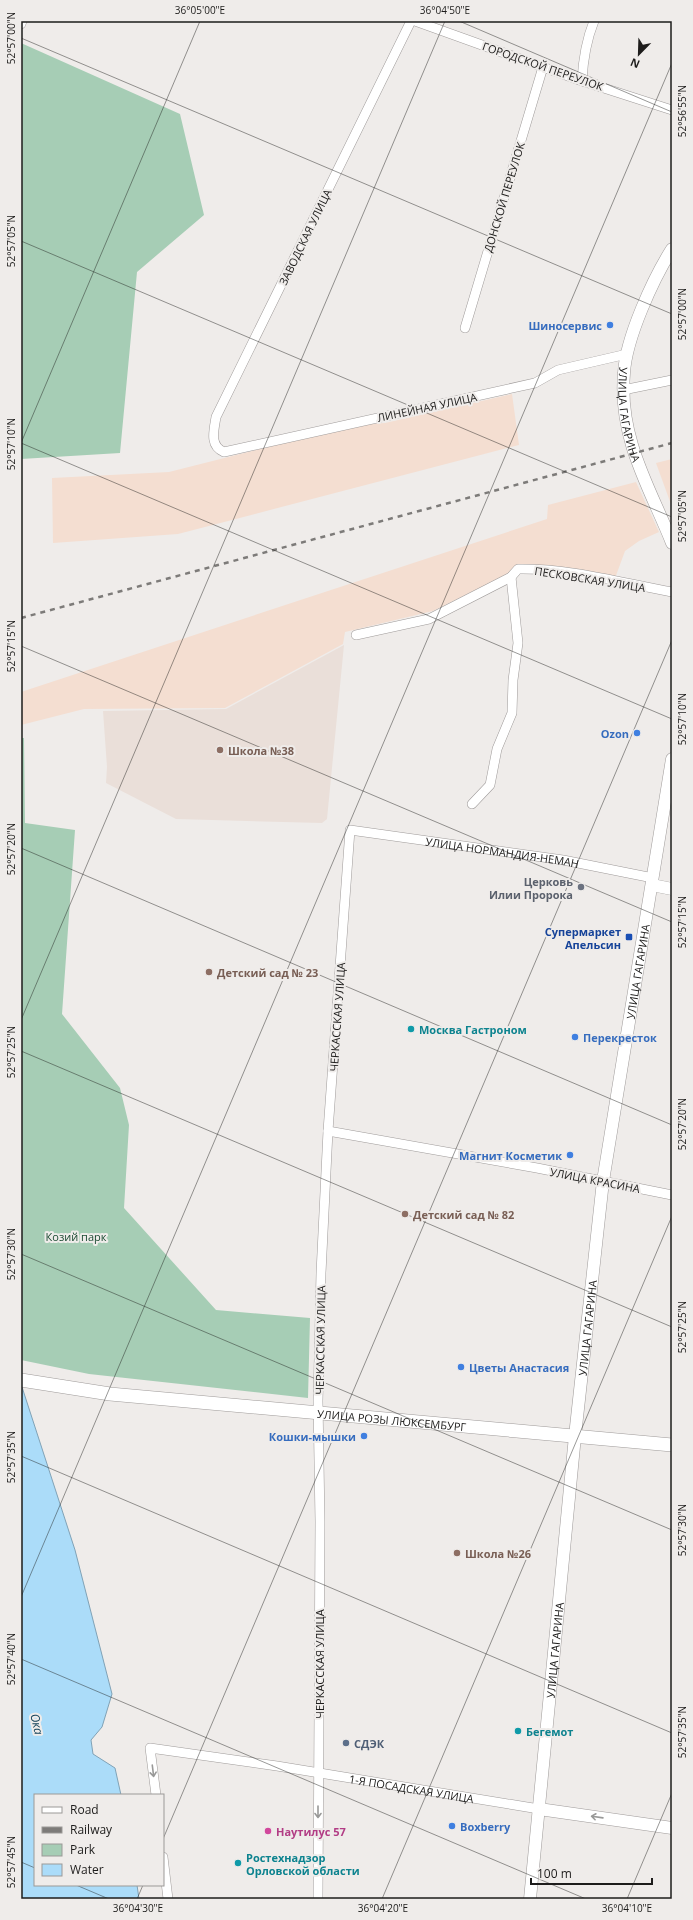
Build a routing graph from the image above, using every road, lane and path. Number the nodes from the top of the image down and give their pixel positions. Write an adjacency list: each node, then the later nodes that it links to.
1 (22, 21): 5 (street)
2 (411, 21): 14 (street, ЗАВОДСКАЯ УЛИЦА)
3 (415, 21): 6 (street, ГОРОДСКОЙ ПЕРЕУЛОК)
4 (594, 21): 7 (street)
5 (21, 24)
6 (543, 67): 7 (street, ГОРОДСКОЙ ПЕРЕУЛОК); 10 (street, ДОНСКОЙ ПЕРЕУЛОК)
7 (582, 81): 8 (street, ГОРОДСКОЙ ПЕРЕУЛОК)
8 (672, 110)
9 (672, 249): 11 (main road, УЛИЦА ГАГАРИНА)
10 (465, 328)
11 (627, 354): 13 (main road, УЛИЦА ГАГАРИНА); 14 (street, ЛИНЕЙНАЯ УЛИЦА)
12 (672, 380): 13 (street)
13 (623, 390): 15 (main road, УЛИЦА ГАГАРИНА)
14 (224, 452)
15 (672, 543)
16 (511, 577): 17 (street, ПЕСКОВСКАЯ УЛИЦА); 18 (street, ПЕСКОВСКАЯ УЛИЦА); 20 (street)
17 (672, 592)
18 (356, 635)
19 (672, 760): 22 (main road, УЛИЦА ГАГАРИНА)
20 (472, 804)
21 (350, 830): 22 (street, УЛИЦА НОРМАНДИЯ-НЕМАН); 24 (street, ЧЕРКАССКАЯ УЛИЦА)
22 (652, 881): 23 (main road, УЛИЦА НОРМАНДИЯ-НЕМАН); 25 (main road, УЛИЦА ГАГАРИНА)
23 (672, 889)
24 (328, 1130): 25 (street, УЛИЦА КРАСИНА); 28 (street, ЧЕРКАССКАЯ УЛИЦА)
25 (603, 1180): 26 (street, УЛИЦА КРАСИНА); 29 (main road, УЛИЦА ГАГАРИНА)
26 (672, 1195)
27 (21, 1380): 28 (main road, УЛИЦА РОЗЫ ЛЮКСЕМБУРГ)
28 (318, 1414): 29 (main road, УЛИЦА РОЗЫ ЛЮКСЕМБУРГ); 31 (street, ЧЕРКАССКАЯ УЛИЦА)
29 (575, 1436): 30 (main road, УЛИЦА РОЗЫ ЛЮКСЕМБУРГ); 33 (main road, УЛИЦА ГАГАРИНА)
30 (672, 1445)
31 (318, 1773): 32 (street, 1-Я ПОСАДСКАЯ УЛИЦА, one-way to 32); 33 (street, 1-Я ПОСАДСКАЯ УЛИЦА); 37 (street, ЧЕРКАССКАЯ УЛИЦА, one-way to 37)
32 (156, 1794)
33 (539, 1809): 34 (main road, 1-Я ПОСАДСКАЯ УЛИЦА, one-way to 33); 38 (main road, УЛИЦА ГАГАРИНА)
34 (672, 1828)
35 (164, 1865): 36 (street)
36 (168, 1899)
37 (318, 1899)
38 (530, 1899)

